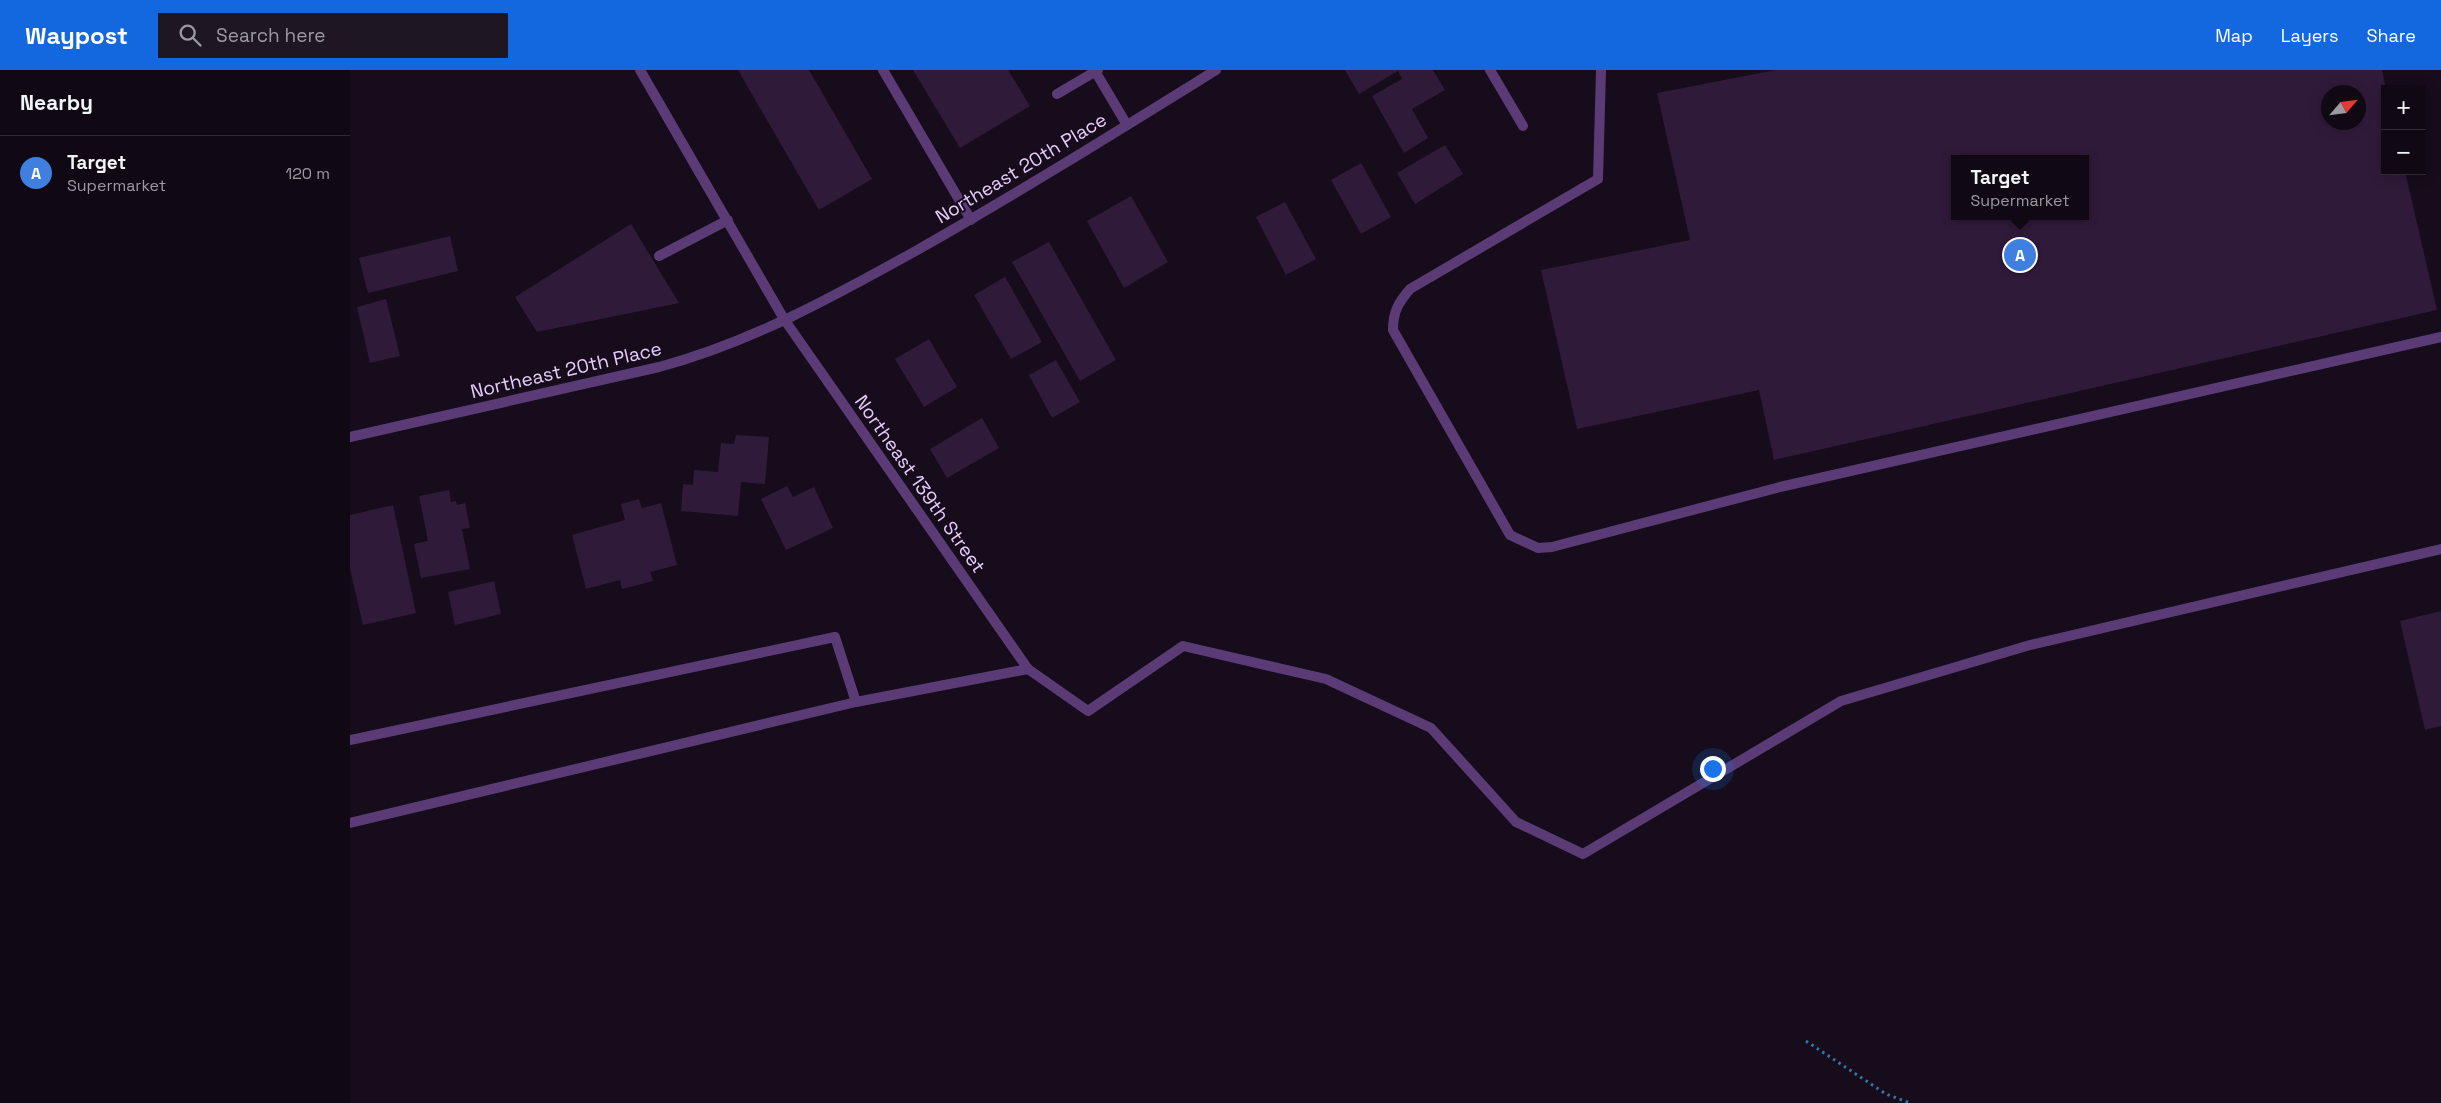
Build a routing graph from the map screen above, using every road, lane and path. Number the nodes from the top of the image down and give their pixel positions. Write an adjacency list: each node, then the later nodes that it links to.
1 (640, 70): 10 (street, Northeast 139th Street)
2 (882, 70): 11 (street)
3 (1216, 70): 8 (street, Northeast 20th Place)
4 (1490, 70): 9 (street)
5 (1601, 70): 14 (street)
6 (1096, 71): 7 (street); 8 (street)
7 (1057, 94)
8 (1127, 125): 11 (street, Northeast 20th Place)
9 (1523, 126)
10 (728, 220): 12 (street); 13 (street, Northeast 139th Street)
11 (971, 220): 13 (street, Northeast 20th Place)
12 (659, 256)
13 (784, 319): 15 (street, Northeast 20th Place); 17 (street, Northeast 139th Street)
14 (2441, 337)
15 (350, 437)
16 (2441, 549): 17 (street)
17 (1028, 669): 18 (street)
18 (856, 702): 19 (street); 20 (street)
19 (350, 740)
20 (350, 823)
21 (1806, 1041): 22 (path)
22 (1910, 1103)

